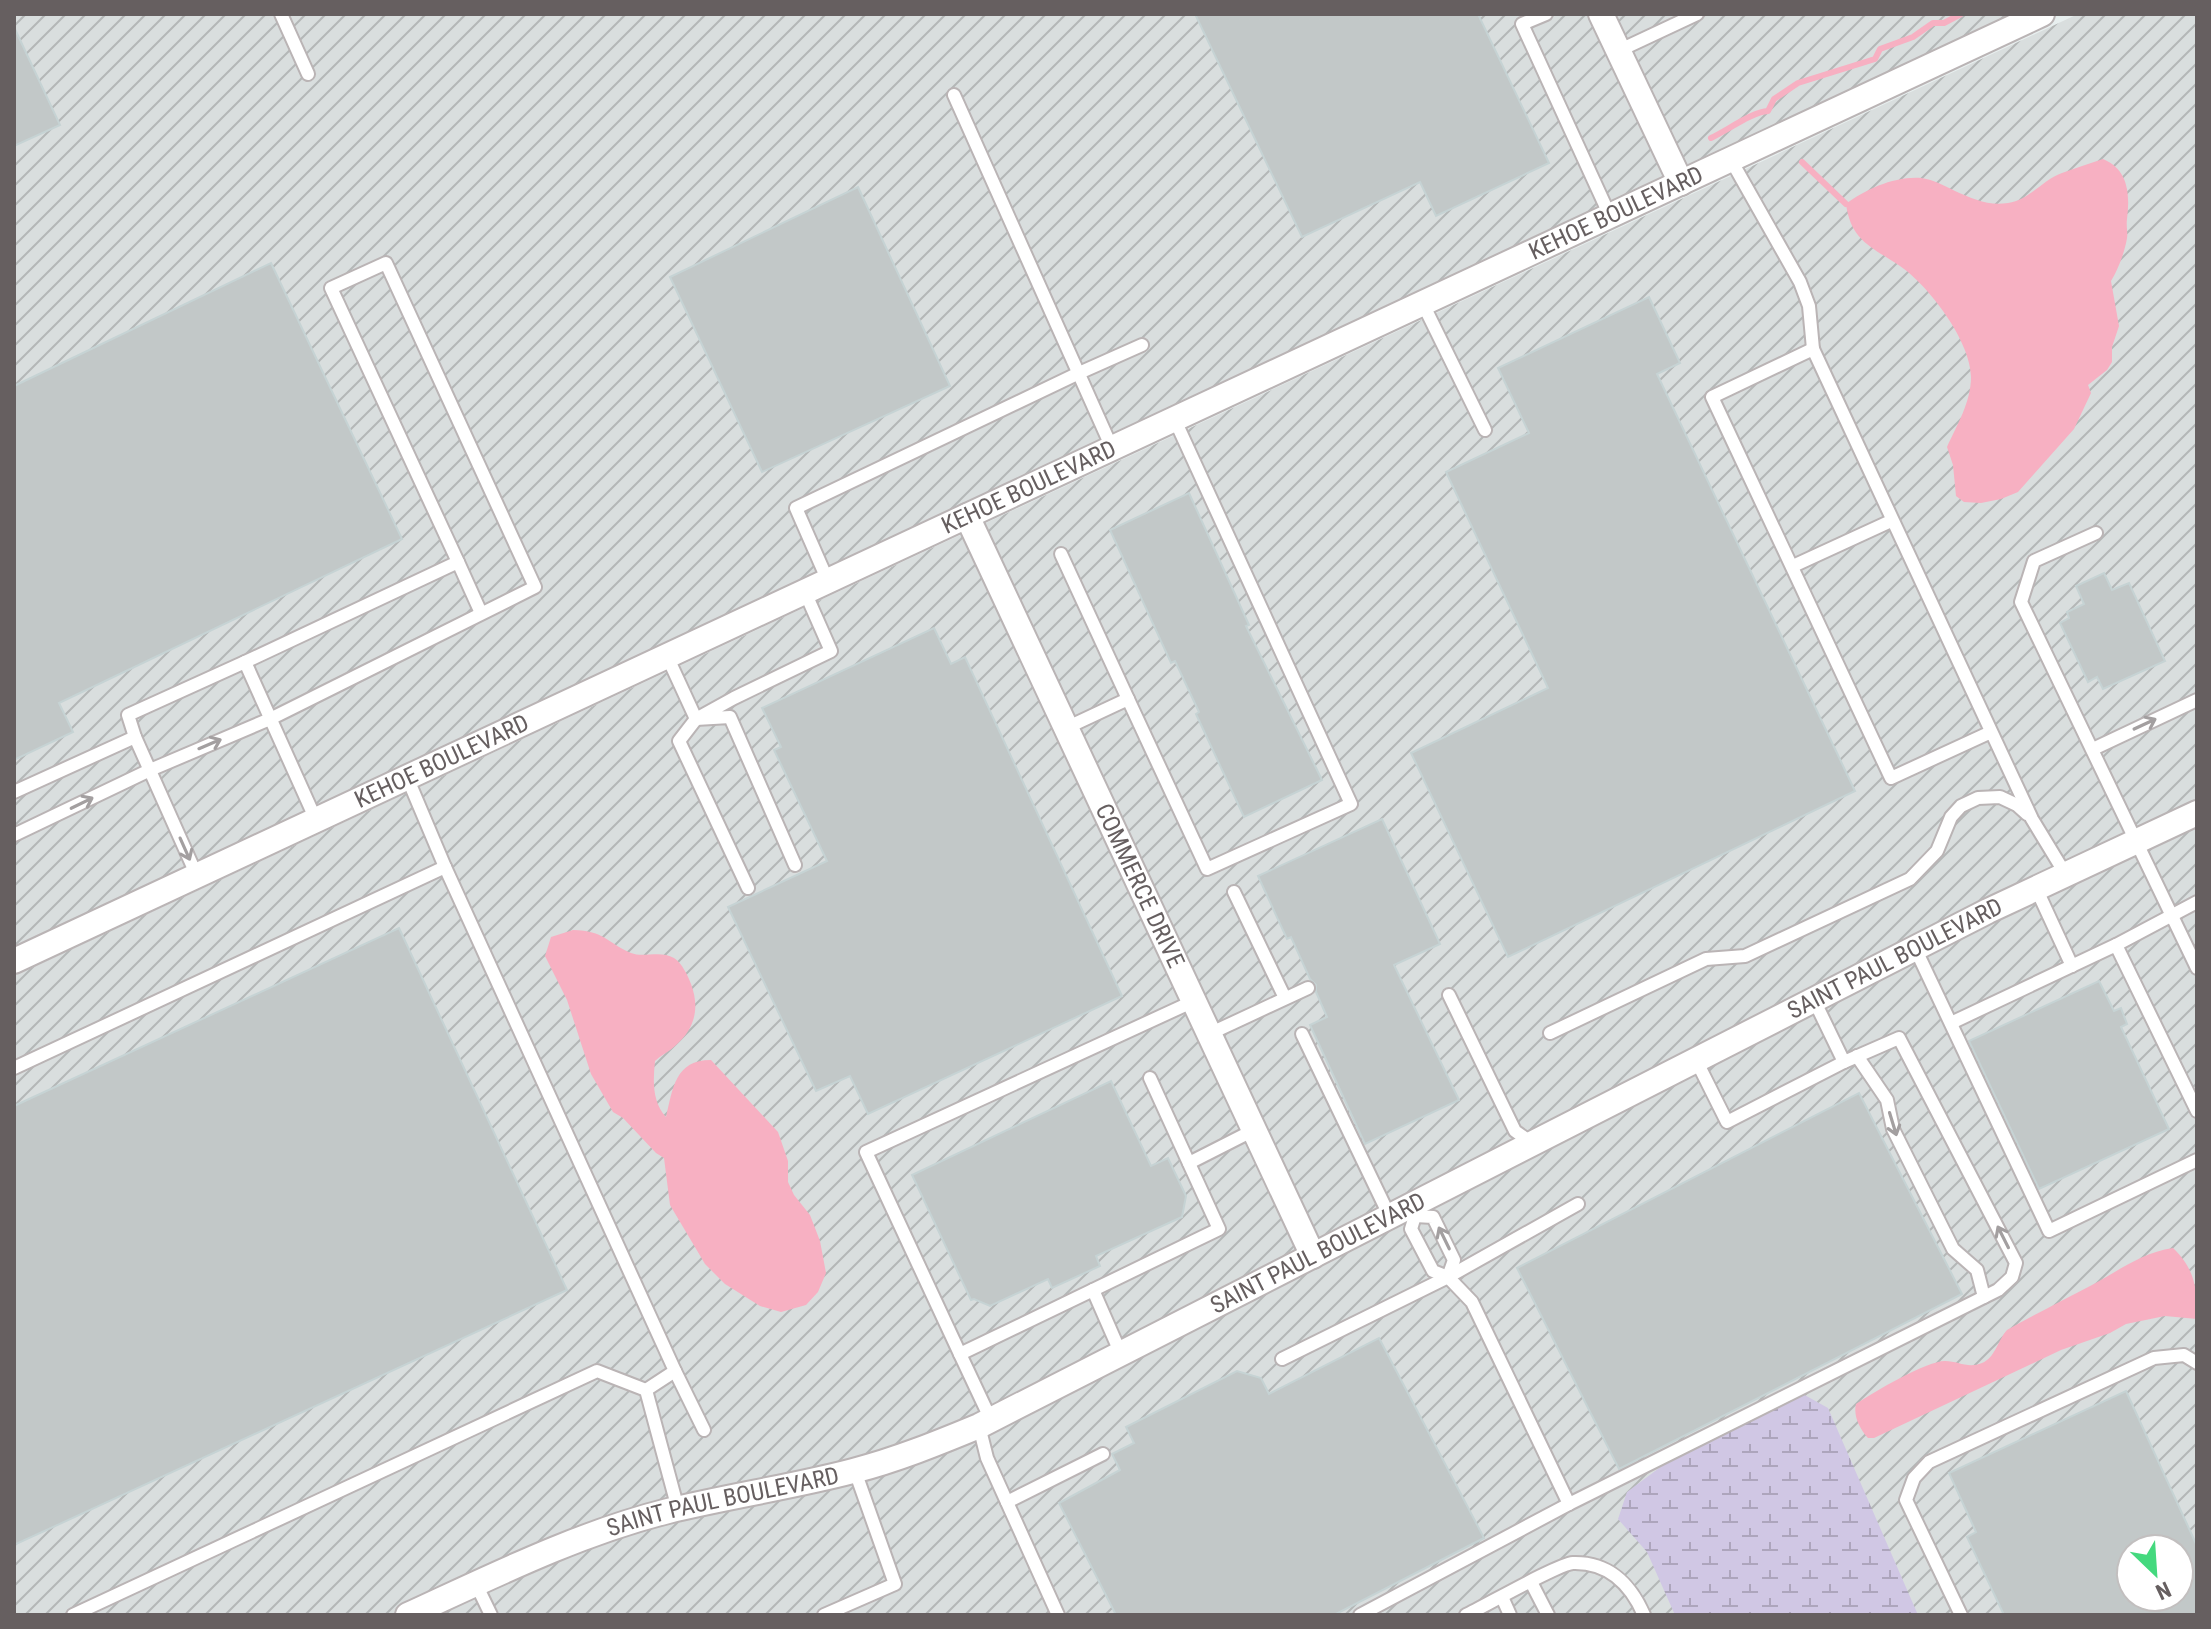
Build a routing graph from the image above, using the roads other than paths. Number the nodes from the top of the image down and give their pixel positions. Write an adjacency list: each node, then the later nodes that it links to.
1 (281, 14): 7 (lane)
2 (1546, 14): 11 (lane)
3 (1601, 14): 6 (street)
4 (2042, 14): 9 (street, KEHOE BOULEVARD)
5 (1689, 16): 6 (lane)
6 (1618, 51): 10 (street)
7 (308, 74)
8 (954, 95): 15 (lane)
9 (1731, 160): 10 (street, KEHOE BOULEVARD); 14 (lane)
10 (1681, 183): 11 (street, KEHOE BOULEVARD)
11 (1610, 216): 12 (street, KEHOE BOULEVARD)
12 (1423, 304): 16 (street, KEHOE BOULEVARD); 17 (lane)
13 (1142, 345): 15 (lane)
14 (1813, 349): 20 (lane); 24 (lane)
15 (1079, 373): 18 (lane); 25 (lane)
16 (1174, 418): 18 (street, KEHOE BOULEVARD); 30 (lane)
17 (1485, 430)
18 (1112, 448): 19 (street, KEHOE BOULEVARD)
19 (967, 516): 25 (street, KEHOE BOULEVARD); 34 (street, COMMERCE DRIVE)
20 (1891, 521): 24 (lane); 35 (lane)
21 (2096, 533): 37 (lane)
22 (1061, 554): 30 (lane)
23 (458, 562): 27 (lane); 27 (lane); 29 (lane)
24 (1793, 566): 35 (lane)
25 (828, 581): 26 (street, KEHOE BOULEVARD)
26 (805, 592): 28 (street, KEHOE BOULEVARD); 33 (lane)
27 (481, 613): 32 (lane)
28 (667, 656): 33 (lane); 39 (street, KEHOE BOULEVARD)
29 (245, 662): 32 (lane); 36 (lane)
30 (1128, 699): 34 (lane)
31 (2197, 700): 37 (lane, one-way to 31)
32 (270, 719): 38 (lane, one-way to 32); 43 (lane)
33 (696, 719): 46 (lane); 50 (lane)
34 (1066, 728): 64 (street, COMMERCE DRIVE)
35 (1991, 732): 42 (lane)
36 (135, 737): 38 (lane); 40 (lane)
37 (2093, 749): 45 (lane)
38 (150, 770): 44 (lane, one-way to 38); 49 (lane, one-way to 49)
39 (407, 777): 43 (street, KEHOE BOULEVARD); 47 (lane)
40 (14, 792)
41 (2197, 813): 45 (street, SAINT PAUL BOULEVARD)
42 (2032, 819): 48 (lane); 66 (lane)
43 (316, 820): 49 (street, KEHOE BOULEVARD)
44 (14, 835)
45 (2137, 841): 48 (street, SAINT PAUL BOULEVARD); 54 (lane)
46 (795, 865)
47 (445, 867): 71 (lane); 88 (lane)
48 (2066, 875): 51 (street, SAINT PAUL BOULEVARD)
49 (197, 876): 57 (street, KEHOE BOULEVARD)
50 (748, 888)
51 (2036, 888): 56 (street, SAINT PAUL BOULEVARD); 58 (lane)
52 (1234, 892): 62 (lane)
53 (2197, 902): 54 (lane)
54 (2171, 914): 55 (lane); 59 (lane)
55 (2116, 945): 58 (lane); 73 (lane)
56 (1915, 948): 63 (street, SAINT PAUL BOULEVARD); 65 (lane)
57 (14, 961)
58 (2072, 966): 65 (lane)
59 (2197, 968)
60 (1308, 988): 62 (lane)
61 (1449, 995): 75 (lane)
62 (1285, 998): 67 (lane)
63 (1814, 1000): 69 (lane); 70 (street, SAINT PAUL BOULEVARD)
64 (1194, 1001): 67 (street, COMMERCE DRIVE); 84 (lane)
65 (1951, 1023): 76 (lane)
66 (1550, 1033)
67 (1209, 1034): 74 (street, COMMERCE DRIVE)
68 (1302, 1034): 79 (lane)
69 (1850, 1059): 70 (lane); 83 (lane, one-way to 83); 83 (lane, one-way to 69)
70 (1696, 1060): 75 (street, SAINT PAUL BOULEVARD)
71 (14, 1068)
72 (1150, 1078): 77 (lane)
73 (2197, 1111)
74 (1254, 1130): 77 (lane); 80 (street, COMMERCE DRIVE)
75 (1533, 1144): 79 (street, SAINT PAUL BOULEVARD)
76 (2197, 1160)
77 (1189, 1163): 82 (lane)
78 (1578, 1204): 81 (lane)
79 (1405, 1213): 80 (street, SAINT PAUL BOULEVARD); 81 (lane); 81 (lane, one-way to 79)
80 (1313, 1256): 85 (street, SAINT PAUL BOULEVARD)
81 (1448, 1277): 86 (lane); 95 (lane)
82 (1093, 1290): 84 (lane); 85 (lane)
83 (1984, 1297): 95 (lane)
84 (960, 1354): 90 (lane)
85 (1121, 1354): 90 (street, SAINT PAUL BOULEVARD)
86 (1282, 1359)
87 (2197, 1363): 110 (lane)
88 (675, 1371): 89 (lane); 91 (lane)
89 (646, 1390): 96 (lane); 101 (lane)
90 (985, 1423): 93 (street, SAINT PAUL BOULEVARD); 94 (lane)
91 (704, 1430)
92 (1103, 1454): 94 (lane)
93 (855, 1471): 96 (street, SAINT PAUL BOULEVARD); 104 (lane)
94 (1007, 1502): 105 (lane)
95 (1569, 1504): 106 (lane)
96 (678, 1509): 98 (street, SAINT PAUL BOULEVARD)
97 (1531, 1582): 99 (lane); 108 (lane); 109 (lane)
98 (476, 1584): 102 (street, SAINT PAUL BOULEVARD); 103 (lane)
99 (1502, 1597): 100 (lane); 107 (lane)
100 (1468, 1614)
101 (73, 1615)
102 (408, 1615)
103 (491, 1615)
104 (824, 1615)
105 (1058, 1615)
106 (1360, 1615)
107 (1510, 1615)
108 (1548, 1615)
109 (1644, 1615)
110 (1961, 1615)

